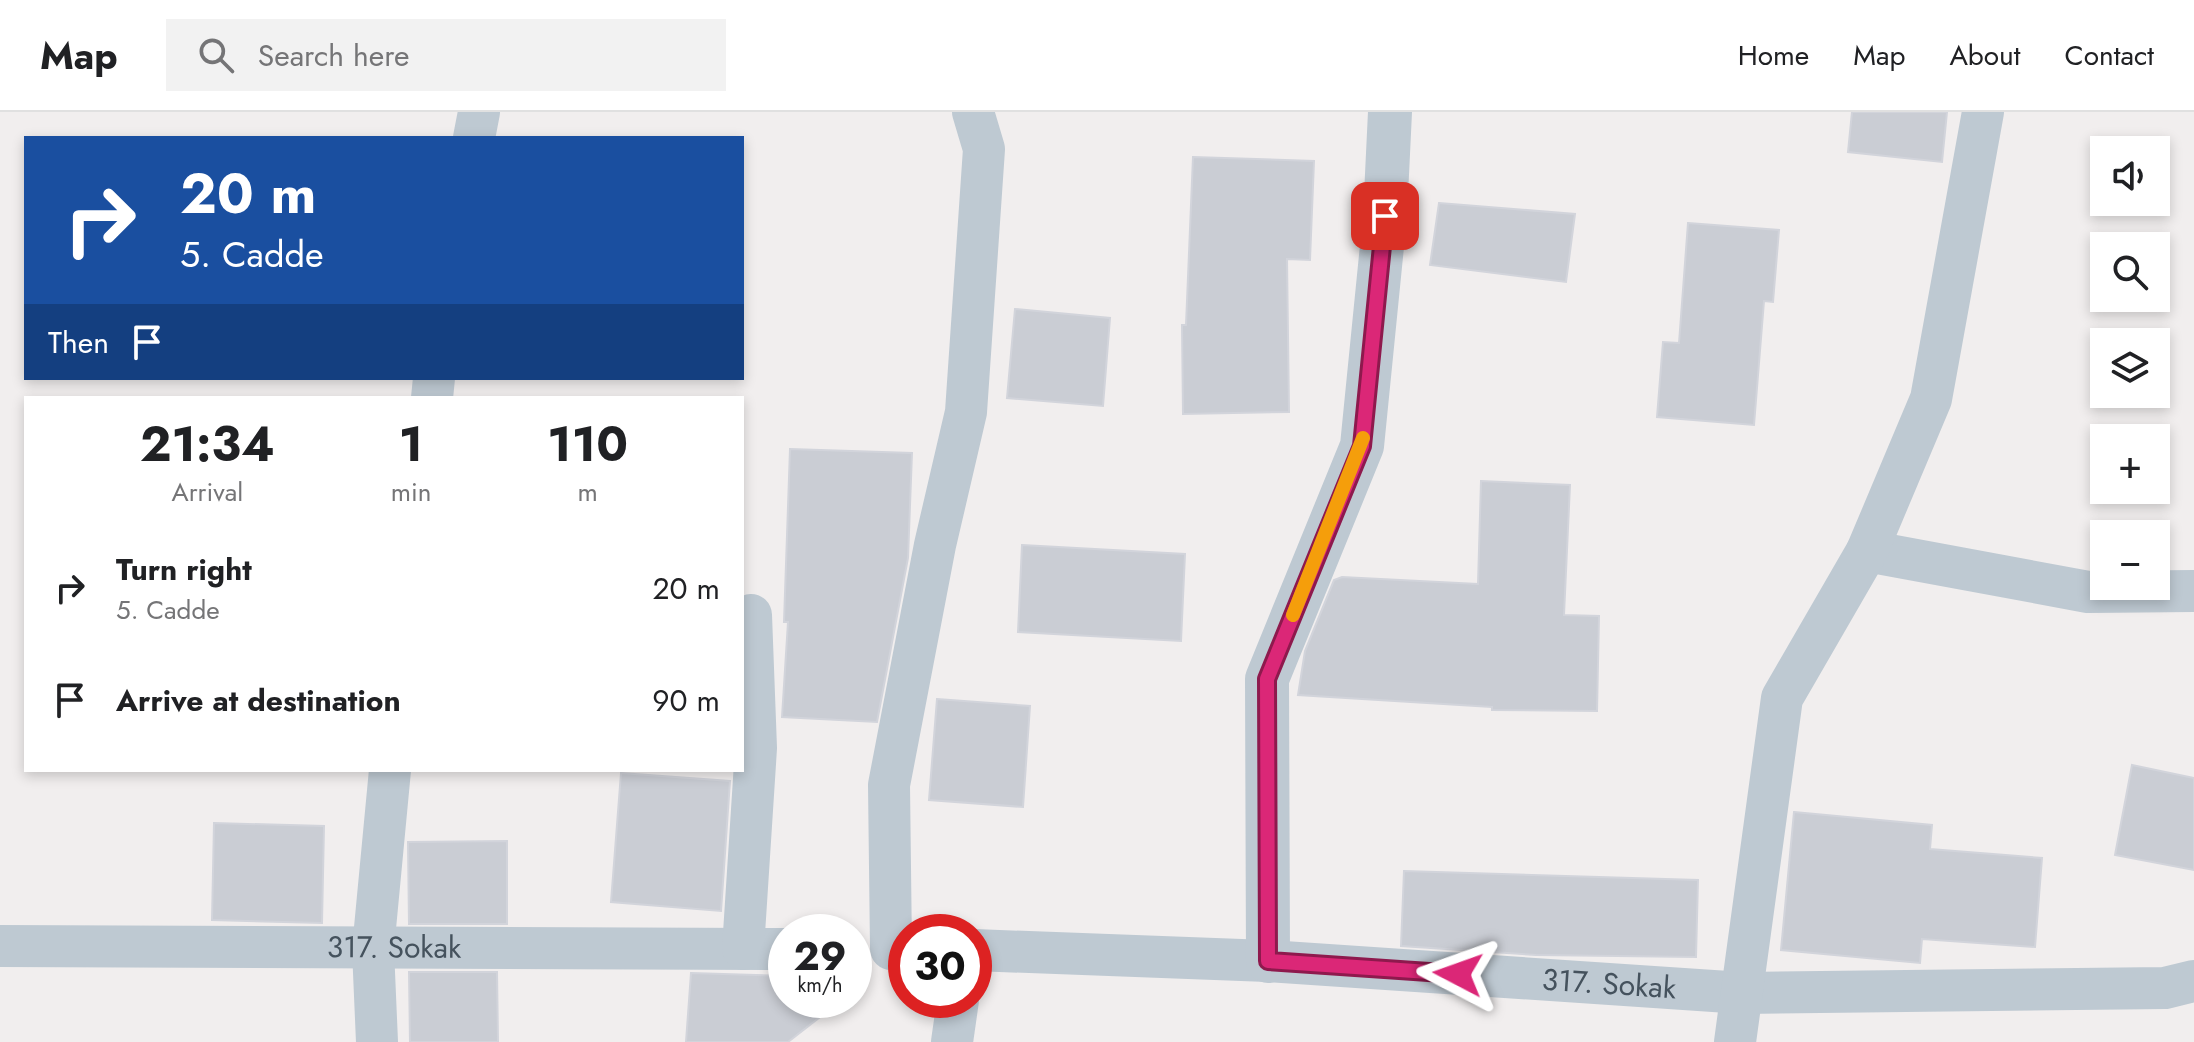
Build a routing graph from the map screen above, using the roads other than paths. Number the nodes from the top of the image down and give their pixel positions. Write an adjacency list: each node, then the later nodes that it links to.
1 (479, 112): 5 (street)
2 (973, 112): 14 (street)
3 (1390, 112): 16 (street)
4 (1983, 112): 6 (street)
5 (474, 136)
6 (1867, 551): 7 (street); 18 (street)
7 (2194, 591)
8 (751, 615): 12 (street)
9 (390, 772): 11 (street)
10 (0, 946): 11 (street, 317. Sokak)
11 (373, 949): 12 (street, 317. Sokak); 20 (street)
12 (743, 949): 13 (street, 317. Sokak)
13 (768, 949)
14 (884, 949)
15 (992, 951): 16 (street, 317. Sokak)
16 (1268, 961): 18 (street, 317. Sokak)
17 (2194, 981): 18 (street, 317. Sokak)
18 (1743, 993): 22 (street)
19 (955, 1018): 21 (street)
20 (377, 1042)
21 (952, 1042)
22 (1735, 1042)

